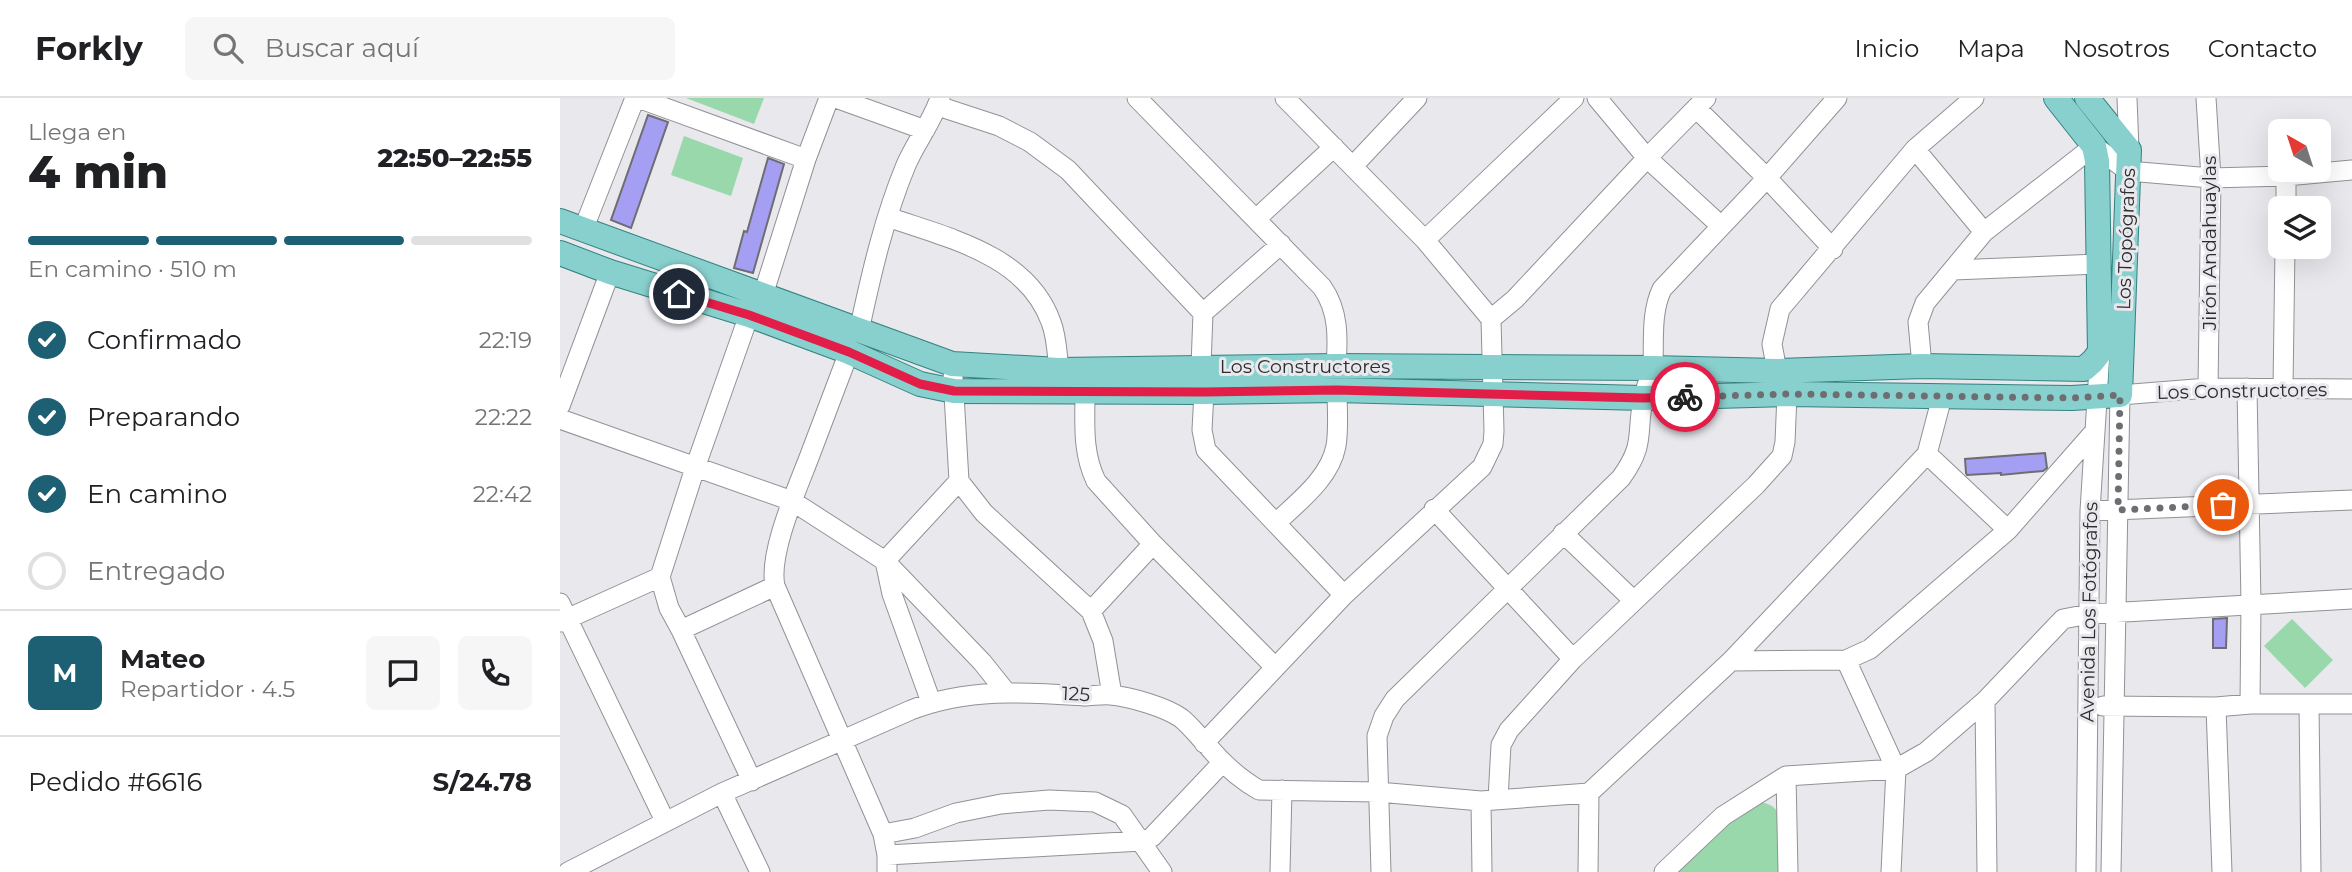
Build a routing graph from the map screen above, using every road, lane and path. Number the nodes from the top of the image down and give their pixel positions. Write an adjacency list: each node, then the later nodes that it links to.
1 (636, 98): 22 (street); 34 (street)
2 (829, 98): 22 (street)
3 (836, 98): 17 (street)
4 (1137, 98): 31 (street)
5 (1285, 98): 19 (street)
6 (1417, 98): 24 (street)
7 (1574, 98): 36 (street)
8 (1597, 98): 21 (street)
9 (1838, 98): 28 (street)
10 (1974, 98): 20 (street)
11 (2056, 98): 18 (main road)
12 (2087, 98): 23 (main road, Los Topógrafos)
13 (2127, 98): 23 (street)
14 (2206, 98): 29 (street, Jirón Andahuaylas)
15 (939, 102): 17 (street); 45 (street)
16 (1701, 103): 21 (street); 28 (street)
17 (925, 130): 30 (street)
18 (2094, 146): 23 (street); 35 (street); 41 (main road, Los Topógrafos)
19 (1334, 147): 24 (street); 31 (street)
20 (1915, 149): 35 (street); 38 (street)
21 (1647, 158): 33 (street); 47 (street)
22 (806, 159): 44 (street)
23 (2128, 161): 29 (street); 67 (main road, Los Topógrafos)
24 (1353, 166): 36 (street)
25 (2352, 170): 26 (street)
26 (2331, 172)
27 (2268, 176): 29 (street)
28 (1767, 178): 33 (street); 38 (street)
29 (2211, 178): 58 (street, Jirón Andahuaylas)
30 (888, 217): 48 (street); 55 (street)
31 (1256, 219): 37 (street)
32 (560, 221): 34 (main road, Los Constructores)
33 (1720, 225): 54 (street)
34 (583, 230): 44 (main road, Los Constructores)
35 (1984, 232): 42 (street)
36 (1425, 240): 47 (street)
37 (1281, 244): 45 (street); 57 (street)
38 (1833, 249): 56 (street)
39 (560, 253): 43 (main road, Los Constructores)
40 (2285, 259): 60 (street)
41 (2098, 264): 42 (street); 49 (main road, Los Topógrafos)
42 (1953, 270): 52 (street)
43 (610, 272): 46 (main road, Los Constructores); 70 (street)
44 (763, 295): 48 (main road, Los Constructores)
45 (1203, 313): 51 (street)
46 (749, 315): 48 (main road, Los Constructores); 74 (street)
47 (1491, 319): 53 (street)
48 (854, 342): 50 (main road, Los Constructores); 62 (main road, Los Constructores); 77 (street)
49 (2100, 352): 52 (main road, Los Constructores); 67 (street, Avenida Los Fotógrafos)
50 (952, 365): 55 (main road, Los Constructores); 62 (street)
51 (1201, 366): 55 (main road, Los Constructores); 57 (main road, Los Constructores)
52 (1922, 366): 56 (main road, Los Constructores)
53 (1492, 368): 54 (main road, Los Constructores); 57 (main road, Los Constructores); 66 (street)
54 (1653, 368): 56 (main road, Los Constructores); 69 (street)
55 (1059, 370)
56 (1777, 371): 65 (street)
57 (1336, 378): 63 (main road, Los Constructores); 66 (main road, Los Constructores); 82 (street)
58 (2208, 388): 59 (street, Los Constructores); 67 (street, Los Constructores)
59 (2247, 388): 60 (street, Los Constructores); 78 (street)
60 (2283, 388): 61 (street, Los Constructores)
61 (2352, 389)
62 (954, 391): 64 (main road, Los Constructores); 75 (street)
63 (1204, 392): 64 (main road, Los Constructores); 82 (street)
64 (1085, 393): 85 (street)
65 (1787, 394): 68 (main road, Los Constructores); 69 (main road, Los Constructores); 91 (street)
66 (1494, 395): 69 (main road, Los Constructores); 79 (street)
67 (2109, 395): 68 (main road, Los Constructores); 72 (street, Avenida Los Fotógrafos); 80 (street)
68 (1942, 397): 73 (street)
69 (1643, 398): 84 (street)
70 (560, 405)
71 (560, 419): 74 (street)
72 (2095, 431): 81 (street, Avenida Los Fotógrafos); 83 (street)
73 (1927, 454): 83 (street); 101 (street)
74 (695, 468): 77 (street); 87 (street)
75 (959, 481): 86 (street); 94 (street)
76 (2352, 499): 78 (street)
77 (792, 501): 86 (street); 88 (street)
78 (2250, 504): 80 (street); 93 (street)
79 (1434, 509): 89 (street); 90 (street)
80 (2118, 510): 81 (street); 95 (street)
81 (2090, 511): 96 (street, Avenida Los Fotógrafos)
82 (1276, 523): 90 (street)
83 (2008, 530): 100 (street)
84 (1563, 533): 89 (street); 91 (street)
85 (1153, 544): 94 (street); 102 (street)
86 (885, 561): 103 (street); 106 (street)
87 (660, 577): 97 (street); 98 (street)
88 (775, 586): 98 (street); 113 (street)
89 (1508, 588): 99 (street); 120 (street)
90 (1344, 595): 102 (street)
91 (1633, 600): 99 (street)
92 (2352, 600): 93 (street)
93 (2251, 604): 95 (street); 107 (street)
94 (1091, 611): 104 (street)
95 (2116, 612): 96 (street); 111 (street)
96 (2089, 614): 105 (street); 110 (street, Avenida Los Fotógrafos)
97 (562, 615): 124 (street)
98 (681, 630): 118 (street)
99 (1573, 659): 123 (street)
100 (1846, 660): 101 (street); 116 (street)
101 (1731, 661): 122 (street)
102 (1275, 667): 114 (street)
103 (1006, 692): 104 (street, 125); 106 (street, 125)
104 (1112, 695): 114 (street, 125)
105 (1986, 701): 116 (street); 139 (street)
106 (930, 702): 113 (street, 125)
107 (2250, 704): 108 (street); 112 (street)
108 (2309, 704): 109 (street); 143 (street)
109 (2352, 704)
110 (2088, 705): 111 (street); 140 (street, Avenida Los Fotógrafos)
111 (2115, 706): 112 (street); 141 (street)
112 (2216, 707): 142 (street)
113 (842, 741): 118 (street, 125); 125 (street)
114 (1204, 743): 115 (street, 125)
115 (1222, 763): 119 (street, 125); 126 (street)
116 (1896, 769): 117 (street); 138 (street)
117 (1786, 776): 136 (street); 137 (street)
118 (752, 781): 121 (street, 125)
119 (1282, 789): 120 (street, 125); 132 (street)
120 (1378, 792): 123 (street, 125); 133 (street)
121 (722, 793): 124 (street, 125); 130 (street)
122 (1590, 793): 123 (street, 125); 135 (street)
123 (1490, 800): 134 (street)
124 (665, 821): 129 (street, 125)
125 (883, 834): 126 (street); 128 (street)
126 (1142, 841): 128 (street); 131 (street)
127 (560, 855): 129 (street)
128 (887, 863)
129 (567, 872)
130 (760, 872)
131 (1162, 872)
132 (1280, 872)
133 (1381, 872)
134 (1482, 872)
135 (1588, 872)
136 (1664, 872)
137 (1788, 872)
138 (1891, 872)
139 (1987, 872)
140 (2086, 872)
141 (2111, 872)
142 (2222, 872)
143 (2311, 872)

